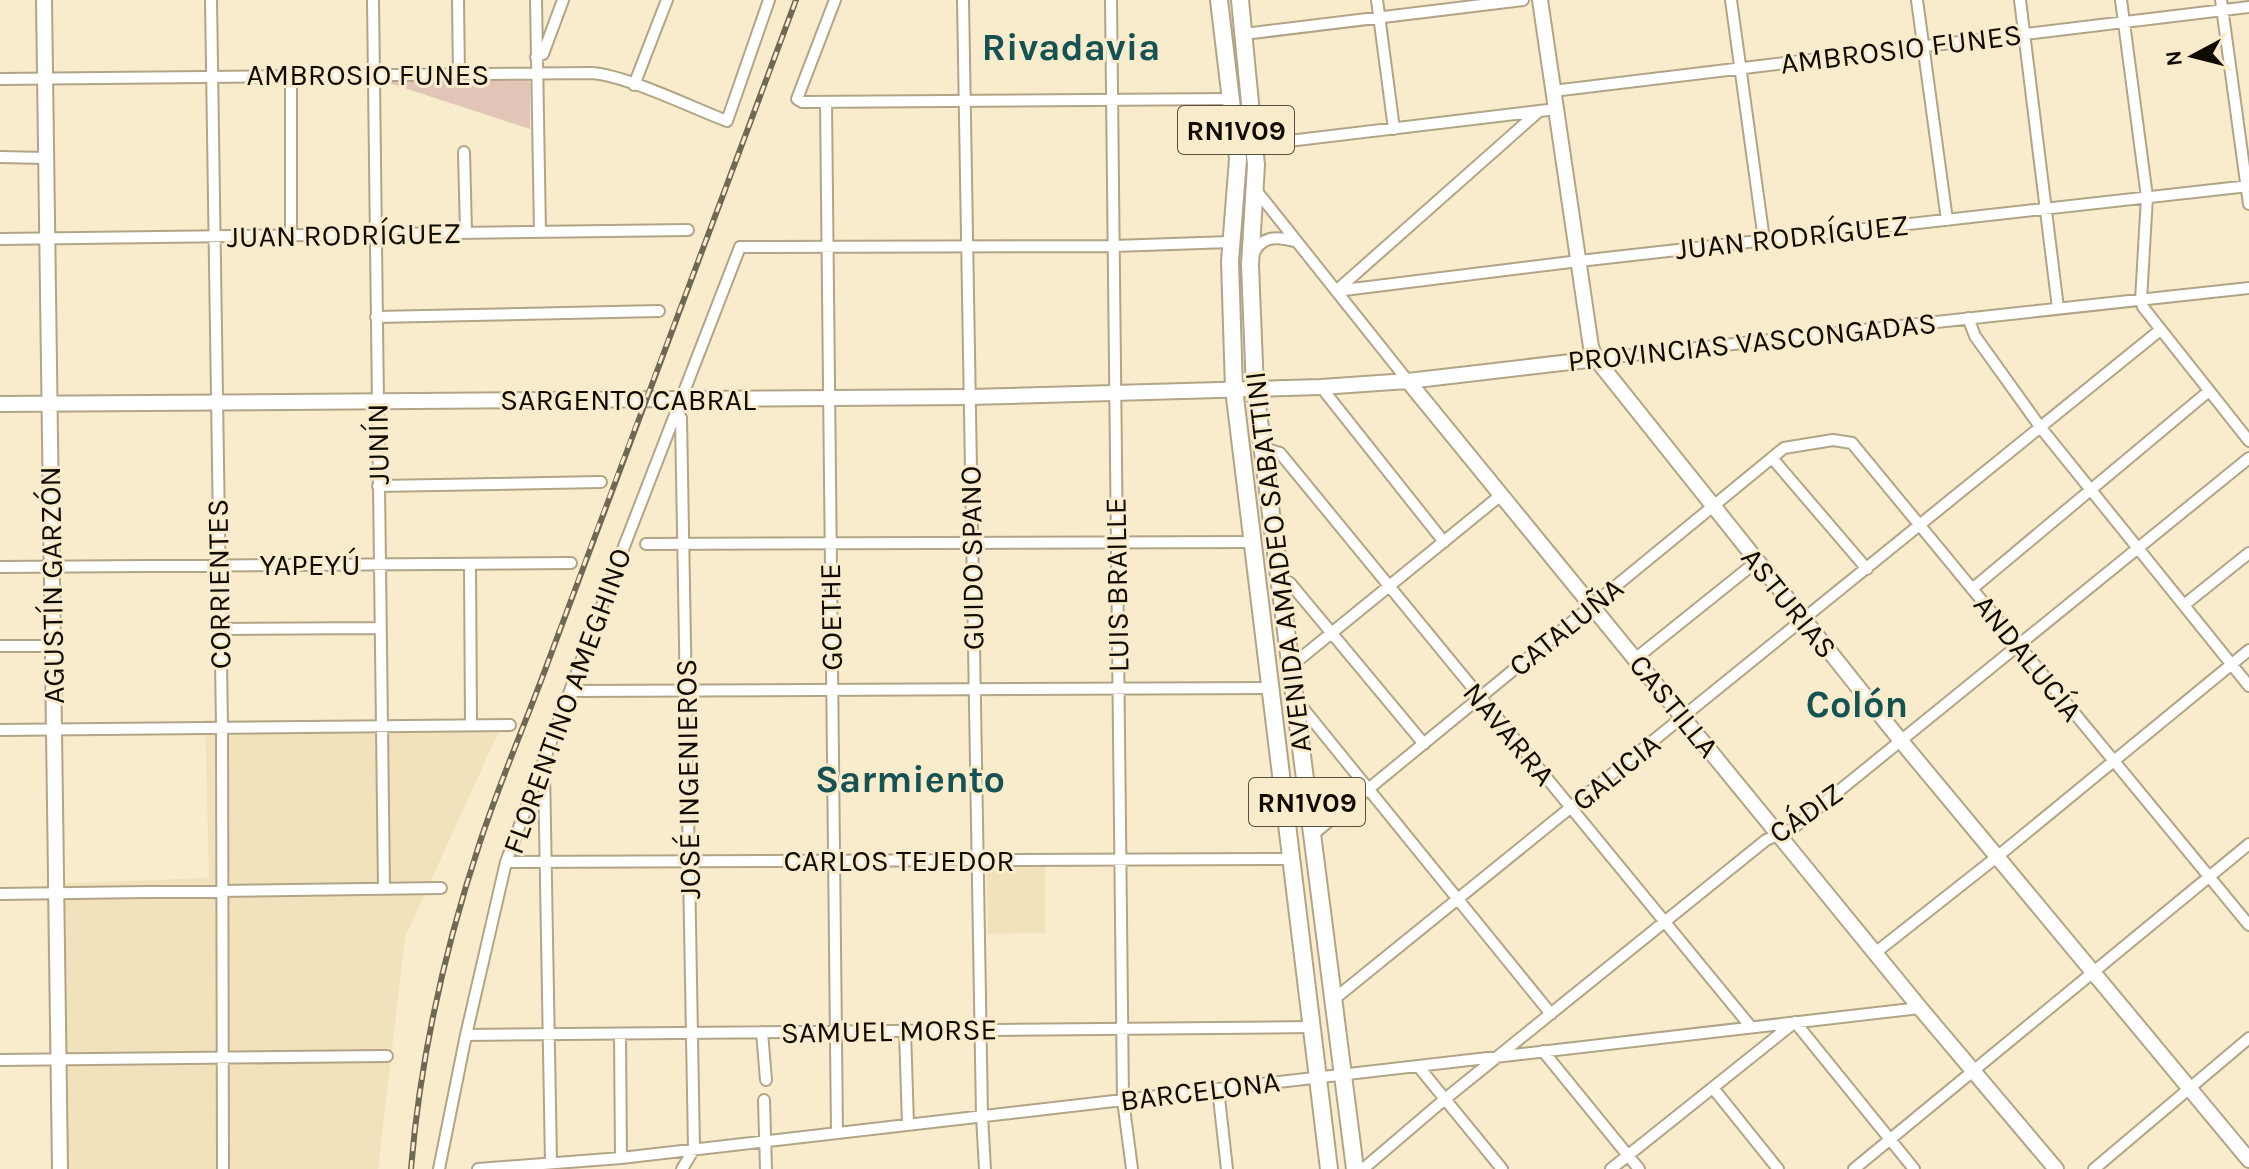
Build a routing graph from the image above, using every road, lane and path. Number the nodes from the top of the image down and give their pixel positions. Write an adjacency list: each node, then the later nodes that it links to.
1 (44, 0): 35 (street, AGUSTÍN GARZÓN)
2 (211, 0): 32 (street, CORRIENTES)
3 (373, 0): 34 (street, JUNÍN)
4 (458, 0): 31 (street)
5 (536, 0): 28 (street)
6 (563, 0): 28 (street)
7 (667, 0): 37 (street)
8 (769, 0): 37 (street, AMBROSIO FUNES)
9 (835, 0): 42 (street)
10 (963, 0): 40 (street, GUIDO SPANO)
11 (1111, 0): 41 (street, LUIS BRAILLE)
12 (1219, 0): 39 (main road, AVENIDA AMADEO SABATTINI / RN1V09)
13 (1240, 0): 25 (main road, AVENIDA AMADEO SABATTINI / RN1V09)
14 (1377, 0): 23 (street)
15 (1523, 0): 23 (street)
16 (1540, 0): 38 (street, ASTURIAS)
17 (1731, 0): 29 (street)
18 (1917, 0): 27 (street)
19 (2020, 0): 26 (street)
20 (2121, 0): 24 (street)
21 (2222, 5): 22 (street, AMBROSIO FUNES); 24 (street, AMBROSIO FUNES); 50 (street)
22 (2249, 7)
23 (1379, 18): 25 (street); 45 (street)
24 (2124, 23): 26 (street, AMBROSIO FUNES); 52 (street)
25 (1244, 34): 46 (main road, AVENIDA AMADEO SABATTINI / RN1V09)
26 (2024, 35): 27 (street, AMBROSIO FUNES); 54 (street)
27 (1923, 47): 29 (street, AMBROSIO FUNES); 55 (street)
28 (536, 57): 30 (street)
29 (1740, 69): 38 (street, AMBROSIO FUNES); 64 (street)
30 (536, 74): 31 (street, AMBROSIO FUNES); 37 (street, AMBROSIO FUNES); 58 (street)
31 (459, 75): 34 (street, AMBROSIO FUNES)
32 (212, 76): 33 (street, AMBROSIO FUNES); 35 (street, AMBROSIO FUNES); 61 (street, CORRIENTES)
33 (291, 76): 34 (street, AMBROSIO FUNES); 60 (street)
34 (373, 76): 59 (street, JUNÍN)
35 (45, 78): 36 (street, AMBROSIO FUNES); 49 (street, AGUSTÍN GARZÓN)
36 (0, 79)
37 (634, 85)
38 (1553, 91): 43 (street, ASTURIAS)
39 (1232, 99): 41 (street); 66 (main road, AVENIDA AMADEO SABATTINI / RN1V09)
40 (965, 101): 41 (street); 42 (street); 68 (street, GUIDO SPANO)
41 (1112, 101): 69 (street, LUIS BRAILLE)
42 (826, 102): 67 (street, GOETHE)
43 (1556, 109): 44 (street); 70 (street, ASTURIAS)
44 (1538, 112): 45 (street); 73 (street)
45 (1394, 129): 46 (street)
46 (1256, 145): 51 (main road, AVENIDA AMADEO SABATTINI / RN1V09)
47 (464, 152): 57 (street)
48 (0, 157): 49 (street)
49 (47, 158): 62 (street, AGUSTÍN GARZÓN)
50 (2248, 186): 52 (street, JUAN RODRÍGUEZ); 53 (street)
51 (1255, 189): 65 (street, CASTILLA); 71 (main road, AVENIDA AMADEO SABATTINI / RN1V09)
52 (2147, 197): 54 (street, JUAN RODRÍGUEZ); 74 (street)
53 (2249, 204)
54 (2045, 209): 55 (street, JUAN RODRÍGUEZ); 75 (street)
55 (1947, 220): 64 (street, JUAN RODRÍGUEZ)
56 (688, 230): 58 (street, JUAN RODRÍGUEZ)
57 (466, 232): 58 (street, JUAN RODRÍGUEZ); 59 (street, JUAN RODRÍGUEZ)
58 (540, 232)
59 (374, 234): 60 (street, JUAN RODRÍGUEZ); 77 (street, JUNÍN)
60 (291, 235): 61 (street, JUAN RODRÍGUEZ)
61 (215, 237): 62 (street, JUAN RODRÍGUEZ); 90 (street, CORRIENTES)
62 (48, 238): 63 (street, JUAN RODRÍGUEZ); 92 (street, AGUSTÍN GARZÓN)
63 (0, 239)
64 (1764, 240): 70 (street, JUAN RODRÍGUEZ)
65 (1294, 241): 71 (street); 73 (street, CASTILLA)
66 (1230, 242): 69 (street); 83 (main road, AVENIDA AMADEO SABATTINI / RN1V09)
67 (827, 246): 68 (street); 88 (street, GOETHE); 93 (street, FLORENTINO AMEGHINO)
68 (967, 246): 69 (street); 87 (street, GUIDO SPANO)
69 (1114, 246): 86 (street, LUIS BRAILLE)
70 (1579, 261): 73 (street, JUAN RODRÍGUEZ); 80 (street, ASTURIAS)
71 (1250, 265): 84 (main road, AVENIDA AMADEO SABATTINI / RN1V09)
72 (2249, 288): 74 (street, PROVINCIAS VASCONGADAS)
73 (1336, 291): 81 (street, CASTILLA)
74 (2141, 300): 75 (street, PROVINCIAS VASCONGADAS); 79 (street)
75 (2058, 308): 78 (street, PROVINCIAS VASCONGADAS)
76 (659, 311): 77 (street)
77 (376, 317): 89 (street, JUNÍN)
78 (1968, 318): 80 (street, PROVINCIAS VASCONGADAS); 94 (street)
79 (2159, 331): 85 (street); 94 (street, GALICIA)
80 (1596, 359): 81 (street, PROVINCIAS VASCONGADAS); 104 (street, ASTURIAS)
81 (1408, 381): 82 (street, PROVINCIAS VASCONGADAS); 103 (street, CASTILLA)
82 (1321, 387): 84 (street, PROVINCIAS VASCONGADAS); 109 (street)
83 (1234, 389): 84 (street, SARGENTO CABRAL); 86 (street, SARGENTO CABRAL); 108 (main road, AVENIDA AMADEO SABATTINI / RN1V09)
84 (1255, 389): 96 (main road, AVENIDA AMADEO SABATTINI / RN1V09)
85 (2209, 391): 95 (street); 102 (street)
86 (1115, 392): 87 (street, SARGENTO CABRAL); 107 (street, LUIS BRAILLE)
87 (970, 397): 88 (street, SARGENTO CABRAL); 106 (street, GUIDO SPANO)
88 (829, 399): 93 (street, SARGENTO CABRAL); 110 (street, GOETHE)
89 (377, 402): 90 (street, SARGENTO CABRAL); 93 (street, SARGENTO CABRAL); 101 (street, JUNÍN)
90 (216, 403): 92 (street, SARGENTO CABRAL); 118 (street, CORRIENTES)
91 (0, 404): 92 (street, SARGENTO CABRAL)
92 (49, 404): 121 (street, AGUSTÍN GARZÓN)
93 (679, 406): 112 (street, JOSÉ INGENIEROS); 145 (street, FLORENTINO AMEGHINO)
94 (2041, 428): 102 (street); 105 (street, GALICIA)
95 (2249, 441)
96 (1263, 448): 123 (main road, AVENIDA AMADEO SABATTINI / RN1V09); 124 (street, NAVARRA)
97 (1784, 448): 98 (street, CATALUÑA); 105 (street, ANDALUCÍA)
98 (1772, 458): 104 (street, CATALUÑA); 122 (street)
99 (2249, 458): 113 (street, CÁDIZ)
100 (601, 482): 101 (street)
101 (378, 486): 119 (street, JUNÍN)
102 (2091, 490): 113 (street); 125 (street)
103 (1501, 495): 109 (street); 127 (street, CASTILLA)
104 (1712, 507): 115 (street, ASTURIAS); 127 (street, CATALUÑA)
105 (1920, 526): 122 (street, GALICIA); 125 (street, ANDALUCÍA)
106 (972, 542): 107 (street); 110 (street); 143 (street, GUIDO SPANO)
107 (1117, 542): 108 (street); 140 (street, LUIS BRAILLE)
108 (1255, 542): 141 (main road, AVENIDA AMADEO SABATTINI / RN1V09)
109 (1444, 542): 124 (street)
110 (831, 543): 112 (street); 142 (street, GOETHE)
111 (646, 544): 112 (street)
112 (684, 544): 144 (street, JOSÉ INGENIEROS)
113 (2138, 548): 126 (street); 132 (street, CÁDIZ)
114 (2249, 553): 126 (street)
115 (1756, 562): 128 (street, ASTURIAS); 136 (street)
116 (571, 563): 117 (street, YAPEYÚ)
117 (470, 564): 119 (street, YAPEYÚ); 149 (street)
118 (219, 565): 119 (street, YAPEYÚ); 121 (street, YAPEYÚ); 130 (street, CORRIENTES)
119 (379, 565): 129 (street, JUNÍN)
120 (0, 567): 121 (street, YAPEYÚ)
121 (52, 567): 134 (street, AGUSTÍN GARZÓN)
122 (1867, 569): 128 (street, GALICIA)
123 (1280, 578): 131 (street); 138 (main road, AVENIDA AMADEO SABATTINI / RN1V09)
124 (1388, 587): 131 (street); 147 (street, NAVARRA)
125 (1972, 589): 132 (street, ANDALUCÍA)
126 (2184, 605): 137 (street)
127 (1592, 606): 136 (street, CASTILLA); 147 (street, CATALUÑA)
128 (1803, 620): 148 (street, GALICIA); 155 (street, ASTURIAS)
129 (380, 628): 130 (street); 150 (street, JUNÍN)
130 (219, 629): 152 (street, CORRIENTES)
131 (1331, 633): 138 (street); 156 (street)
132 (2018, 645): 155 (street, CÁDIZ); 157 (street, ANDALUCÍA)
133 (0, 646): 134 (street)
134 (53, 646): 154 (street, AGUSTÍN GARZÓN)
135 (2249, 650): 137 (street)
136 (1635, 659): 148 (street, CASTILLA)
137 (2231, 664): 139 (street); 157 (street)
138 (1291, 666): 146 (main road, AVENIDA AMADEO SABATTINI / RN1V09)
139 (2249, 686)
140 (1119, 688): 141 (street); 143 (street); 167 (street, LUIS BRAILLE)
141 (1272, 688): 165 (main road, AVENIDA AMADEO SABATTINI / RN1V09)
142 (832, 689): 143 (street); 144 (street); 169 (street, GOETHE)
143 (975, 689): 166 (street, GUIDO SPANO)
144 (686, 690): 145 (street); 168 (street, JOSÉ INGENIEROS)
145 (571, 691): 158 (street, FLORENTINO AMEGHINO)
146 (1295, 698): 159 (street); 162 (main road, AVENIDA AMADEO SABATTINI / RN1V09)
147 (1479, 698): 156 (street, CATALUÑA); 160 (street, NAVARRA)
148 (1683, 718): 160 (street, GALICIA); 161 (street, CASTILLA)
149 (471, 724): 150 (street); 151 (street)
150 (381, 725): 152 (street); 174 (street, JUNÍN)
151 (510, 725)
152 (222, 727): 154 (street); 175 (street, CORRIENTES)
153 (0, 730): 154 (street)
154 (54, 730): 177 (street, AGUSTÍN GARZÓN)
155 (1901, 741): 161 (street, CÁDIZ); 164 (street, ASTURIAS)
156 (1424, 744): 159 (street, CATALUÑA)
157 (2113, 760): 164 (street); 172 (street, ANDALUCÍA)
158 (543, 764): 170 (street, FLORENTINO AMEGHINO); 171 (street)
159 (1369, 789): 162 (street, CATALUÑA); 178 (street)
160 (1571, 809): 178 (street, GALICIA); 179 (street, NAVARRA)
161 (1779, 835): 179 (street, CÁDIZ); 181 (street, CASTILLA)
162 (1311, 836): 183 (main road, AVENIDA AMADEO SABATTINI / RN1V09)
163 (2249, 844): 172 (street)
164 (1998, 856): 181 (street); 182 (street, ASTURIAS)
165 (1292, 859): 167 (street, CARLOS TEJEDOR); 187 (main road, AVENIDA AMADEO SABATTINI / RN1V09)
166 (977, 860): 167 (street, CARLOS TEJEDOR); 169 (street, CARLOS TEJEDOR); 190 (street, GUIDO SPANO)
167 (1121, 860): 189 (street, LUIS BRAILLE)
168 (689, 861): 169 (street, CARLOS TEJEDOR); 171 (street, CARLOS TEJEDOR); 193 (street, JOSÉ INGENIEROS)
169 (834, 861): 194 (street, GOETHE)
170 (506, 862): 171 (street, CARLOS TEJEDOR); 196 (street, FLORENTINO AMEGHINO)
171 (545, 862): 197 (street)
172 (2209, 877): 180 (street, ANDALUCÍA); 182 (street)
173 (441, 888): 174 (street)
174 (384, 889): 175 (street)
175 (222, 892): 177 (street); 202 (street, CORRIENTES)
176 (0, 894): 177 (street)
177 (57, 894): 204 (street, AGUSTÍN GARZÓN)
178 (1459, 900): 183 (street, GALICIA); 185 (street)
179 (1664, 922): 185 (street, CÁDIZ); 188 (street, NAVARRA)
180 (2249, 925)
181 (1875, 953): 184 (street, CASTILLA)
182 (2094, 972): 206 (street); 210 (street, ASTURIAS)
183 (1333, 1000): 207 (main road, AVENIDA AMADEO SABATTINI / RN1V09)
184 (1920, 1008): 186 (street, BARCELONA); 206 (street, CASTILLA)
185 (1551, 1014): 201 (street, CÁDIZ)
186 (1795, 1022): 188 (street, BARCELONA); 211 (street); 219 (street)
187 (1313, 1027): 189 (street, SAMUEL MORSE); 208 (main road, AVENIDA AMADEO SABATTINI / RN1V09)
188 (1751, 1027): 199 (street, BARCELONA)
189 (1122, 1028): 190 (street, SAMUEL MORSE); 215 (street, LUIS BRAILLE)
190 (980, 1030): 191 (street, SAMUEL MORSE); 216 (street, GUIDO SPANO)
191 (905, 1031): 194 (street, SAMUEL MORSE); 217 (street)
192 (762, 1032): 193 (street, SAMUEL MORSE); 194 (street, SAMUEL MORSE); 209 (street)
193 (692, 1033): 195 (street, SAMUEL MORSE); 221 (street, JOSÉ INGENIEROS)
194 (836, 1033): 218 (street, GOETHE)
195 (620, 1034): 197 (street, SAMUEL MORSE); 223 (street)
196 (466, 1035): 197 (street, SAMUEL MORSE); 229 (street, FLORENTINO AMEGHINO)
197 (549, 1035): 225 (street)
198 (2249, 1038): 210 (street)
199 (1543, 1051): 201 (street, BARCELONA); 222 (street)
200 (387, 1056): 202 (street)
201 (1497, 1056): 205 (street, BARCELONA); 213 (street, CÁDIZ)
202 (221, 1058): 204 (street); 228 (street, CORRIENTES)
203 (0, 1060): 204 (street)
204 (59, 1060): 227 (street, AGUSTÍN GARZÓN)
205 (1418, 1066): 207 (street, BARCELONA); 213 (street)
206 (1974, 1071): 219 (street); 245 (street, CASTILLA)
207 (1343, 1074): 208 (street, BARCELONA); 237 (main road, AVENIDA AMADEO SABATTINI / RN1V09)
208 (1318, 1077): 212 (street, BARCELONA); 236 (main road, AVENIDA AMADEO SABATTINI / RN1V09)
209 (766, 1080)
210 (2189, 1087): 224 (street, ASTURIAS); 246 (street)
211 (1713, 1088): 222 (street); 242 (street)
212 (1218, 1089): 215 (street, BARCELONA); 235 (street)
213 (1445, 1099): 238 (street, CÁDIZ); 239 (street)
214 (764, 1100): 220 (street)
215 (1123, 1100): 216 (street, BARCELONA); 234 (street, LUIS BRAILLE)
216 (982, 1116): 217 (street, BARCELONA); 233 (street, GUIDO SPANO)
217 (908, 1125): 218 (street, BARCELONA)
218 (837, 1133): 220 (street, BARCELONA)
219 (1890, 1140): 243 (street); 244 (street)
220 (764, 1141): 221 (street, BARCELONA); 232 (street)
221 (694, 1149): 223 (street, BARCELONA); 231 (street)
222 (1628, 1155): 240 (street); 241 (street)
223 (621, 1158): 225 (street, BARCELONA)
224 (2249, 1160)
225 (551, 1163): 226 (street, BARCELONA)
226 (501, 1168): 230 (street, BARCELONA)
227 (60, 1169)
228 (223, 1169)
229 (439, 1169)
230 (478, 1169)
231 (682, 1169)
232 (766, 1169)
233 (985, 1169)
234 (1132, 1169)
235 (1227, 1169)
236 (1329, 1169)
237 (1355, 1169)
238 (1363, 1169)
239 (1502, 1169)
240 (1611, 1169)
241 (1639, 1169)
242 (1778, 1169)
243 (1854, 1169)
244 (1914, 1169)
245 (2056, 1169)
246 (2094, 1169)

